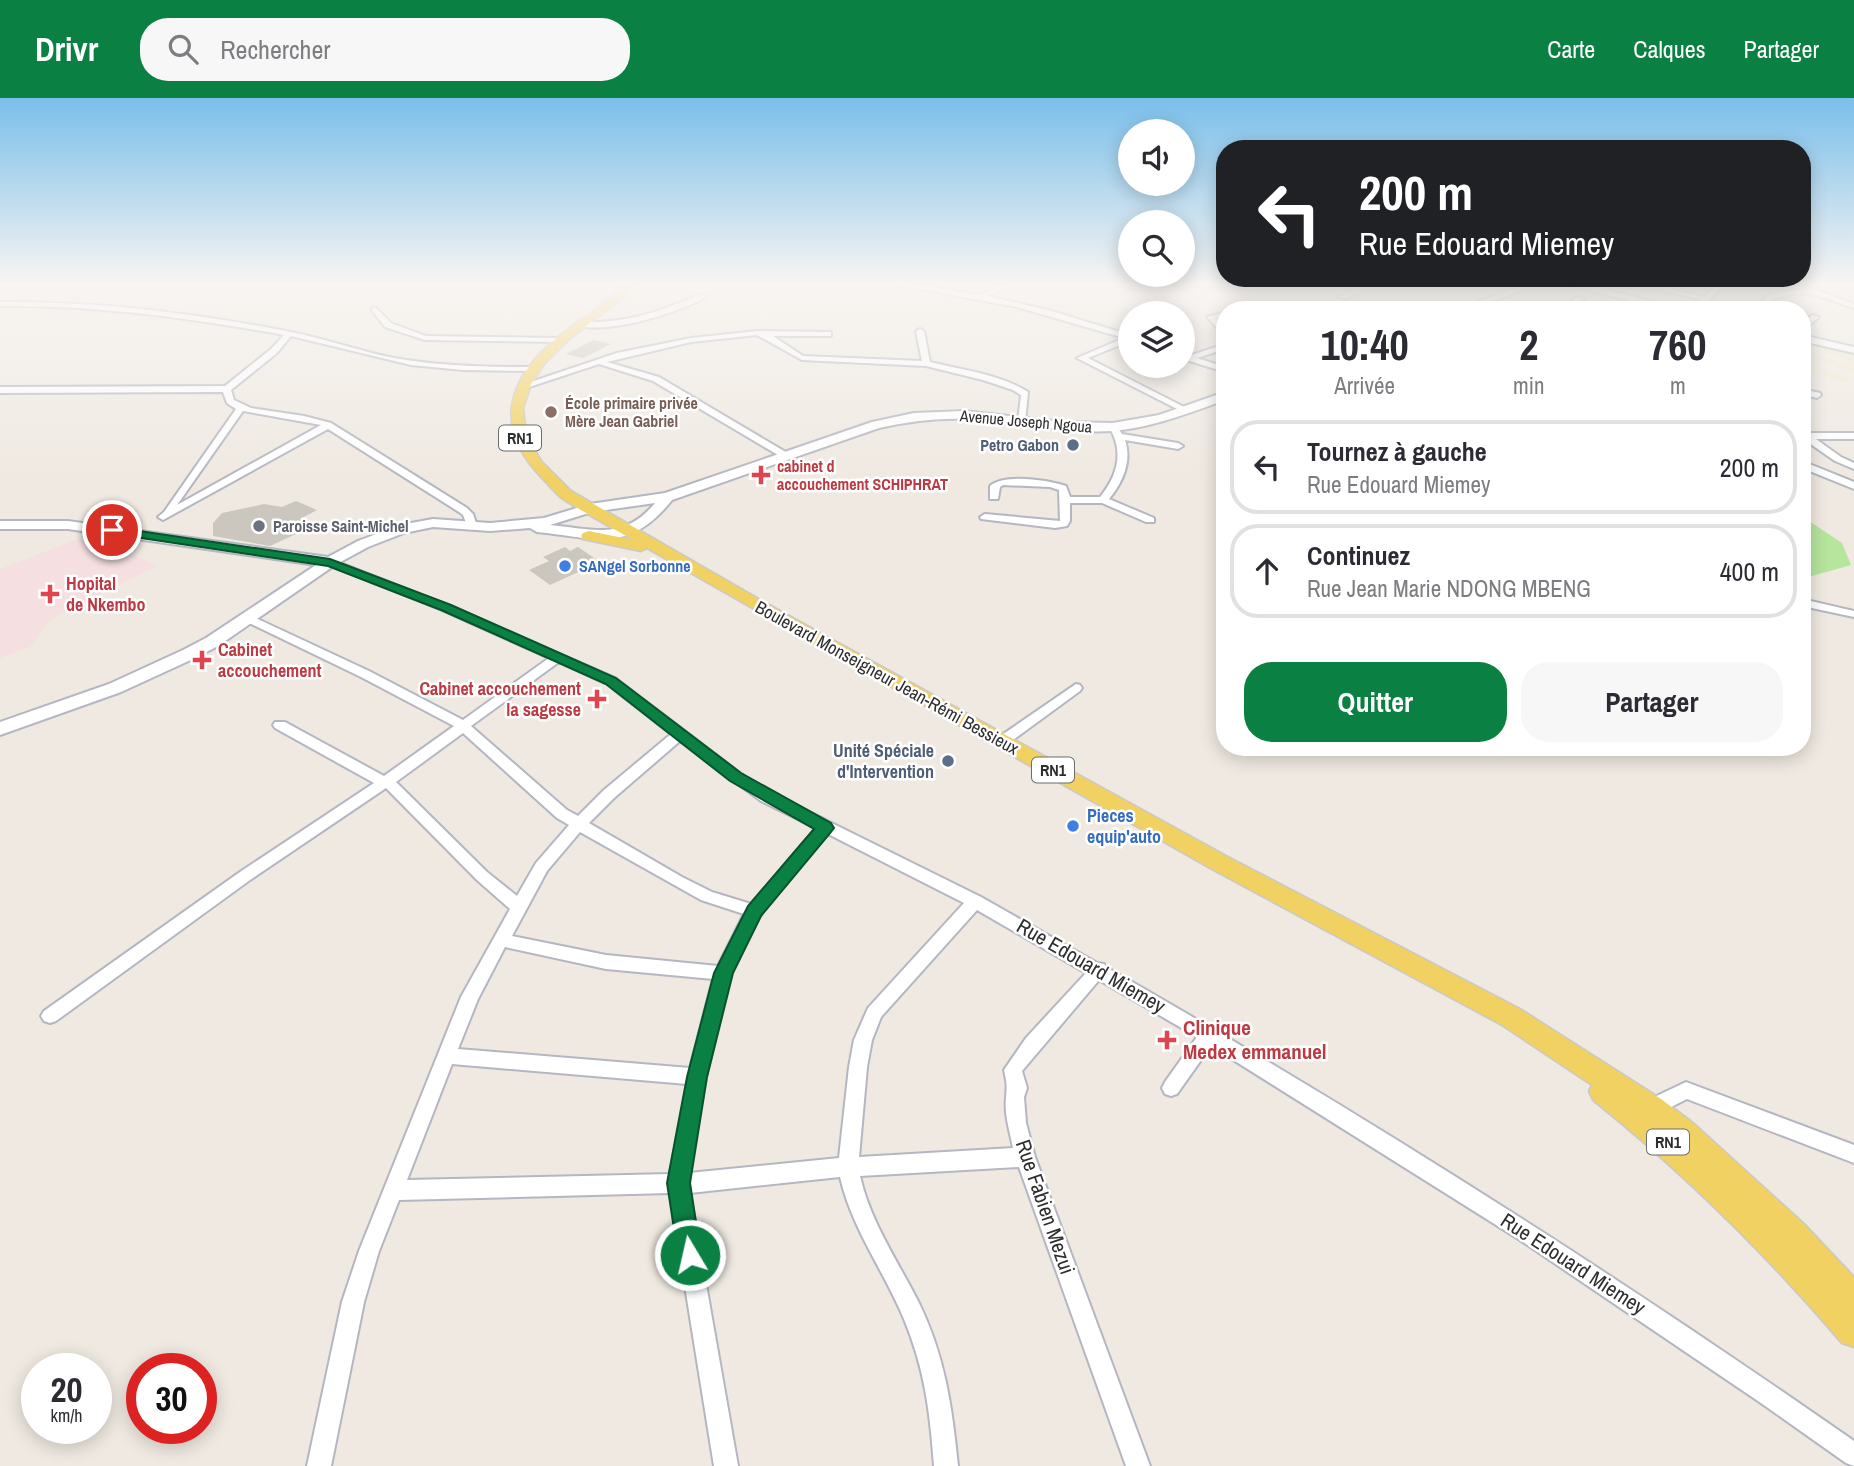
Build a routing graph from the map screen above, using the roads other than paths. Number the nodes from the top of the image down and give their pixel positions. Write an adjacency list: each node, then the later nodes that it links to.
1 (276, 349): 18 (street)
2 (349, 349): 14 (street)
3 (551, 349): 14 (main road, Boulevard Monseigneur Jean-Rémi Bessieux / RN1)
4 (654, 349): 11 (street)
5 (783, 349): 12 (street)
6 (923, 349): 12 (street)
7 (1102, 349): 15 (street)
8 (1215, 349): 9 (street)
9 (1195, 354)
10 (1195, 360): 13 (street)
11 (599, 362): 17 (street); 32 (street)
12 (926, 365): 25 (street)
13 (1216, 367)
14 (532, 369): 17 (main road, Boulevard Monseigneur Jean-Rémi Bessieux / RN1)
15 (1118, 378)
16 (1119, 378): 24 (street)
17 (523, 386): 35 (main road, Boulevard Monseigneur Jean-Rémi Bessieux / RN1)
18 (227, 389): 19 (street); 23 (street)
19 (0, 390)
20 (1811, 393): 21 (street)
21 (1817, 395)
22 (1216, 400): 24 (main road, Avenue Joseph Ngoua)
23 (240, 409): 26 (street); 45 (street)
24 (1186, 410): 27 (main road, Avenue Joseph Ngoua)
25 (1022, 421): 27 (main road, Avenue Joseph Ngoua); 32 (main road, Avenue Joseph Ngoua)
26 (328, 425): 45 (street); 49 (street)
27 (1116, 432): 31 (street); 40 (street)
28 (1811, 436): 29 (street)
29 (1854, 436)
30 (1811, 441): 33 (street)
31 (1178, 446)
32 (786, 457): 37 (main road, Avenue Joseph Ngoua)
33 (1854, 466)
34 (1811, 468): 36 (street)
35 (550, 481): 41 (main road); 42 (main road, Boulevard Monseigneur Jean-Rémi Bessieux / RN1); 43 (main road)
36 (1854, 486)
37 (667, 497): 41 (main road, Avenue Joseph Ngoua); 46 (main road)
38 (994, 497): 39 (street)
39 (1065, 500): 40 (street); 44 (street)
40 (1103, 500): 47 (street)
41 (619, 505): 42 (main road, Avenue Joseph Ngoua); 46 (main road)
42 (590, 508): 43 (main road, Avenue Joseph Ngoua); 51 (main road, Boulevard Monseigneur Jean-Rémi Bessieux / RN1)
43 (562, 517): 50 (main road); 53 (main road)
44 (985, 517)
45 (161, 518): 52 (main road); 55 (main road)
46 (647, 519): 51 (main road); 56 (main road)
47 (1150, 520)
48 (2, 522): 52 (main road)
49 (472, 526): 50 (main road); 57 (main road)
50 (515, 526): 53 (main road)
51 (628, 531): 54 (main road); 56 (main road, Boulevard Monseigneur Jean-Rémi Bessieux / RN1)
52 (126, 532): 55 (main road)
53 (570, 533): 54 (main road)
54 (589, 536): 56 (main road)
55 (162, 537): 57 (main road)
56 (657, 547): 67 (main road, Boulevard Monseigneur Jean-Rémi Bessieux / RN1)
57 (330, 562): 60 (main road); 61 (street, Rue Edouard Miemey)
58 (1811, 605): 59 (street)
59 (1854, 613)
60 (246, 617): 64 (street); 65 (main road)
61 (558, 657): 64 (street); 66 (street, Rue Edouard Miemey)
62 (1076, 688): 67 (street)
63 (280, 725): 68 (street)
64 (462, 725): 68 (street); 69 (street)
65 (0, 729)
66 (681, 733): 69 (street); 70 (street, Rue Edouard Miemey)
67 (1001, 742): 77 (main road, Boulevard Monseigneur Jean-Rémi Bessieux / RN1)
68 (386, 782): 72 (street); 78 (street)
69 (579, 824): 72 (street); 73 (street)
70 (825, 828): 71 (street, Rue Edouard Miemey); 73 (street)
71 (975, 901): 75 (street, Rue Edouard Miemey); 86 (street)
72 (520, 908): 74 (street)
73 (754, 911): 76 (street)
74 (501, 940): 76 (street); 80 (street)
75 (1098, 970): 79 (street, Rue Edouard Miemey); 85 (street, Rue Fabien Mezui)
76 (723, 973): 81 (street)
77 (1452, 988): 83 (main road, Boulevard Monseigneur Jean-Rémi Bessieux / RN1); 90 (main road, Boulevard Monseigneur Jean-Rémi Bessieux / RN1)
78 (50, 1016)
79 (1209, 1035): 82 (street); 91 (street, Rue Edouard Miemey)
80 (447, 1056): 81 (street); 88 (street)
81 (697, 1077): 87 (street)
82 (1171, 1088)
83 (1651, 1108): 84 (street); 89 (main road, Boulevard Monseigneur Jean-Rémi Bessieux / RN1)
84 (1854, 1154)
85 (1025, 1157): 86 (street); 95 (street, Rue Fabien Mezui)
86 (848, 1167): 87 (street); 94 (street)
87 (678, 1183): 88 (street); 93 (street)
88 (395, 1190): 92 (street)
89 (1854, 1300)
90 (1854, 1331)
91 (1854, 1455)
92 (319, 1466)
93 (726, 1466)
94 (946, 1466)
95 (1138, 1466)

